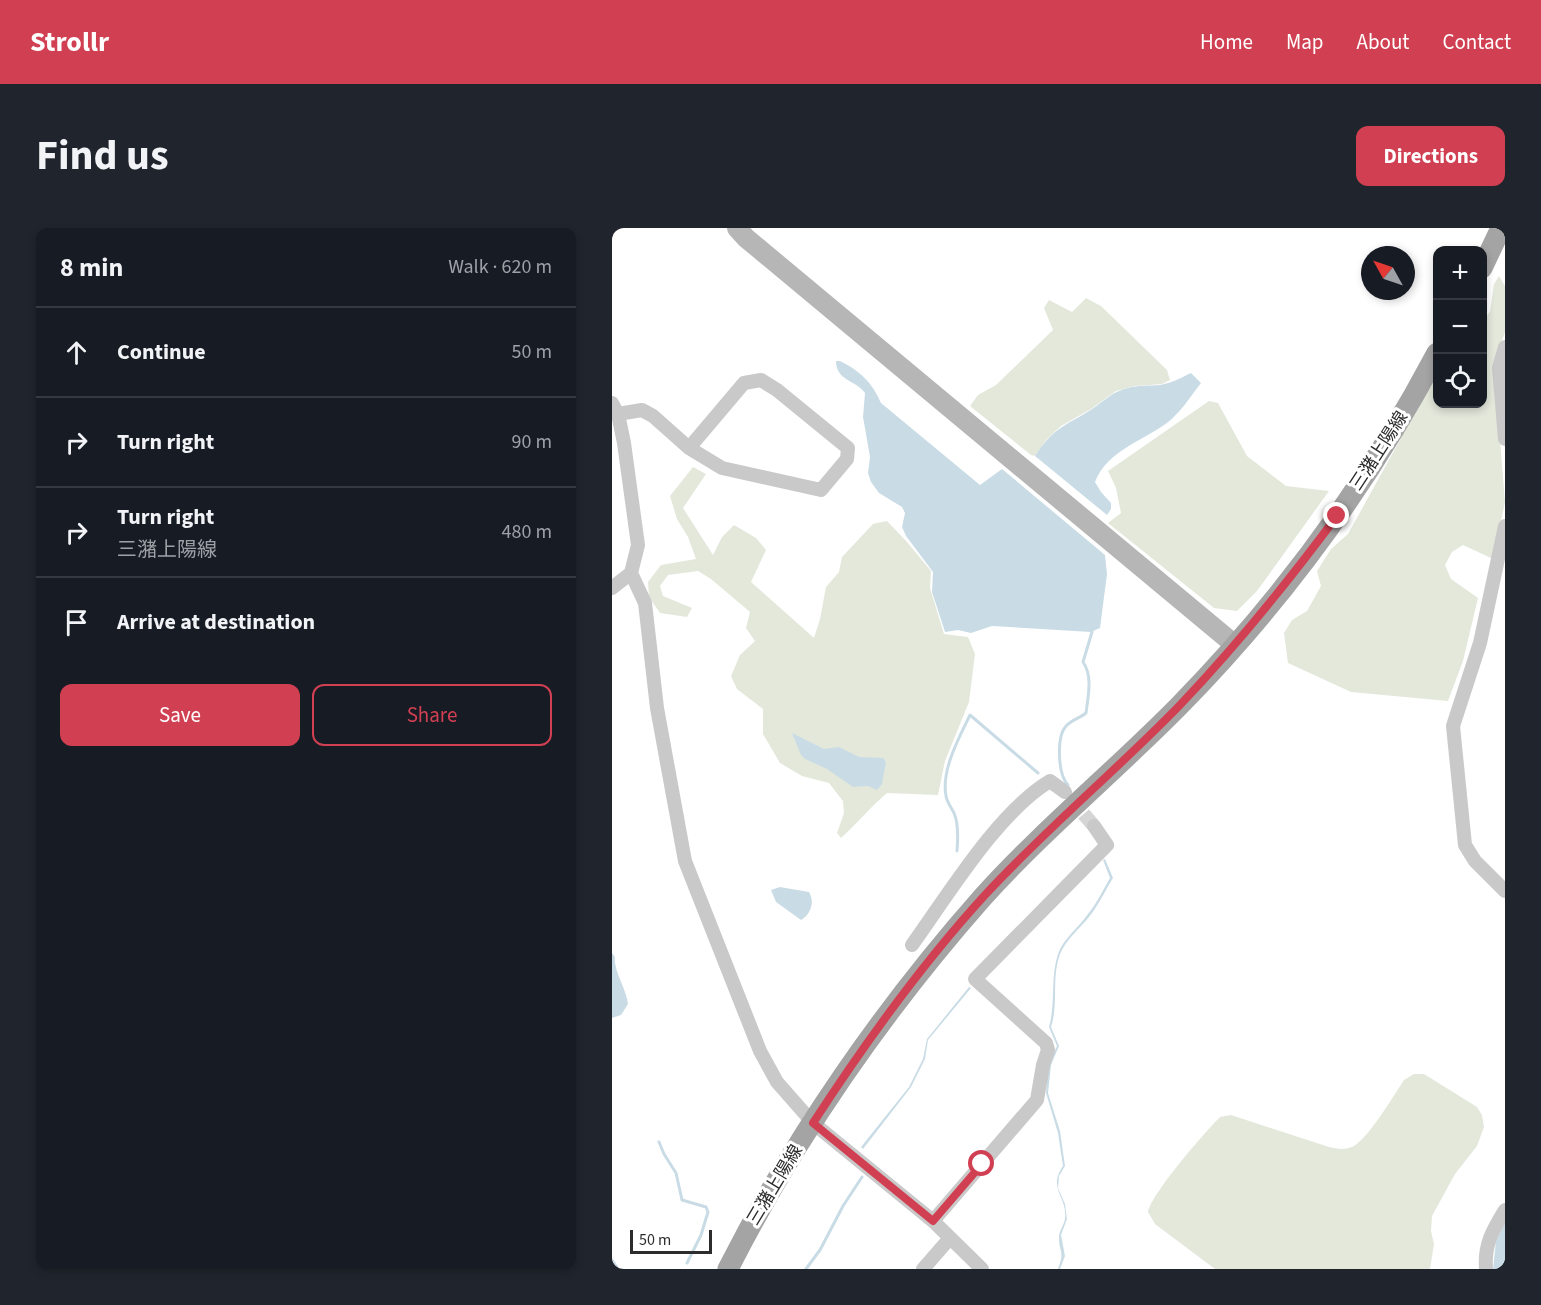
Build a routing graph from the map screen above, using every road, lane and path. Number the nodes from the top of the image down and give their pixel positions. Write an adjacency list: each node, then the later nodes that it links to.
1 (737, 228): 12 (street)
2 (1501, 228): 3 (main road)
3 (1487, 257)
4 (1505, 347): 7 (street)
5 (1436, 354): 12 (main road, 三潴上陽線)
6 (615, 408): 8 (street); 10 (street)
7 (1505, 439)
8 (689, 448): 8 (street)
9 (1505, 526): 15 (street)
10 (631, 573): 11 (street); 17 (street)
11 (612, 588)
12 (1235, 645): 17 (main road, 三潴上陽線)
13 (1065, 792): 16 (street)
14 (1094, 826): 19 (street)
15 (1505, 891)
16 (912, 945)
17 (813, 1123): 19 (street); 21 (main road, 三潴上陽線)
18 (1505, 1209): 24 (street)
19 (933, 1221): 20 (street)
20 (950, 1238): 22 (street); 23 (street)
21 (728, 1269)
22 (923, 1269)
23 (982, 1269)
24 (1486, 1269)

